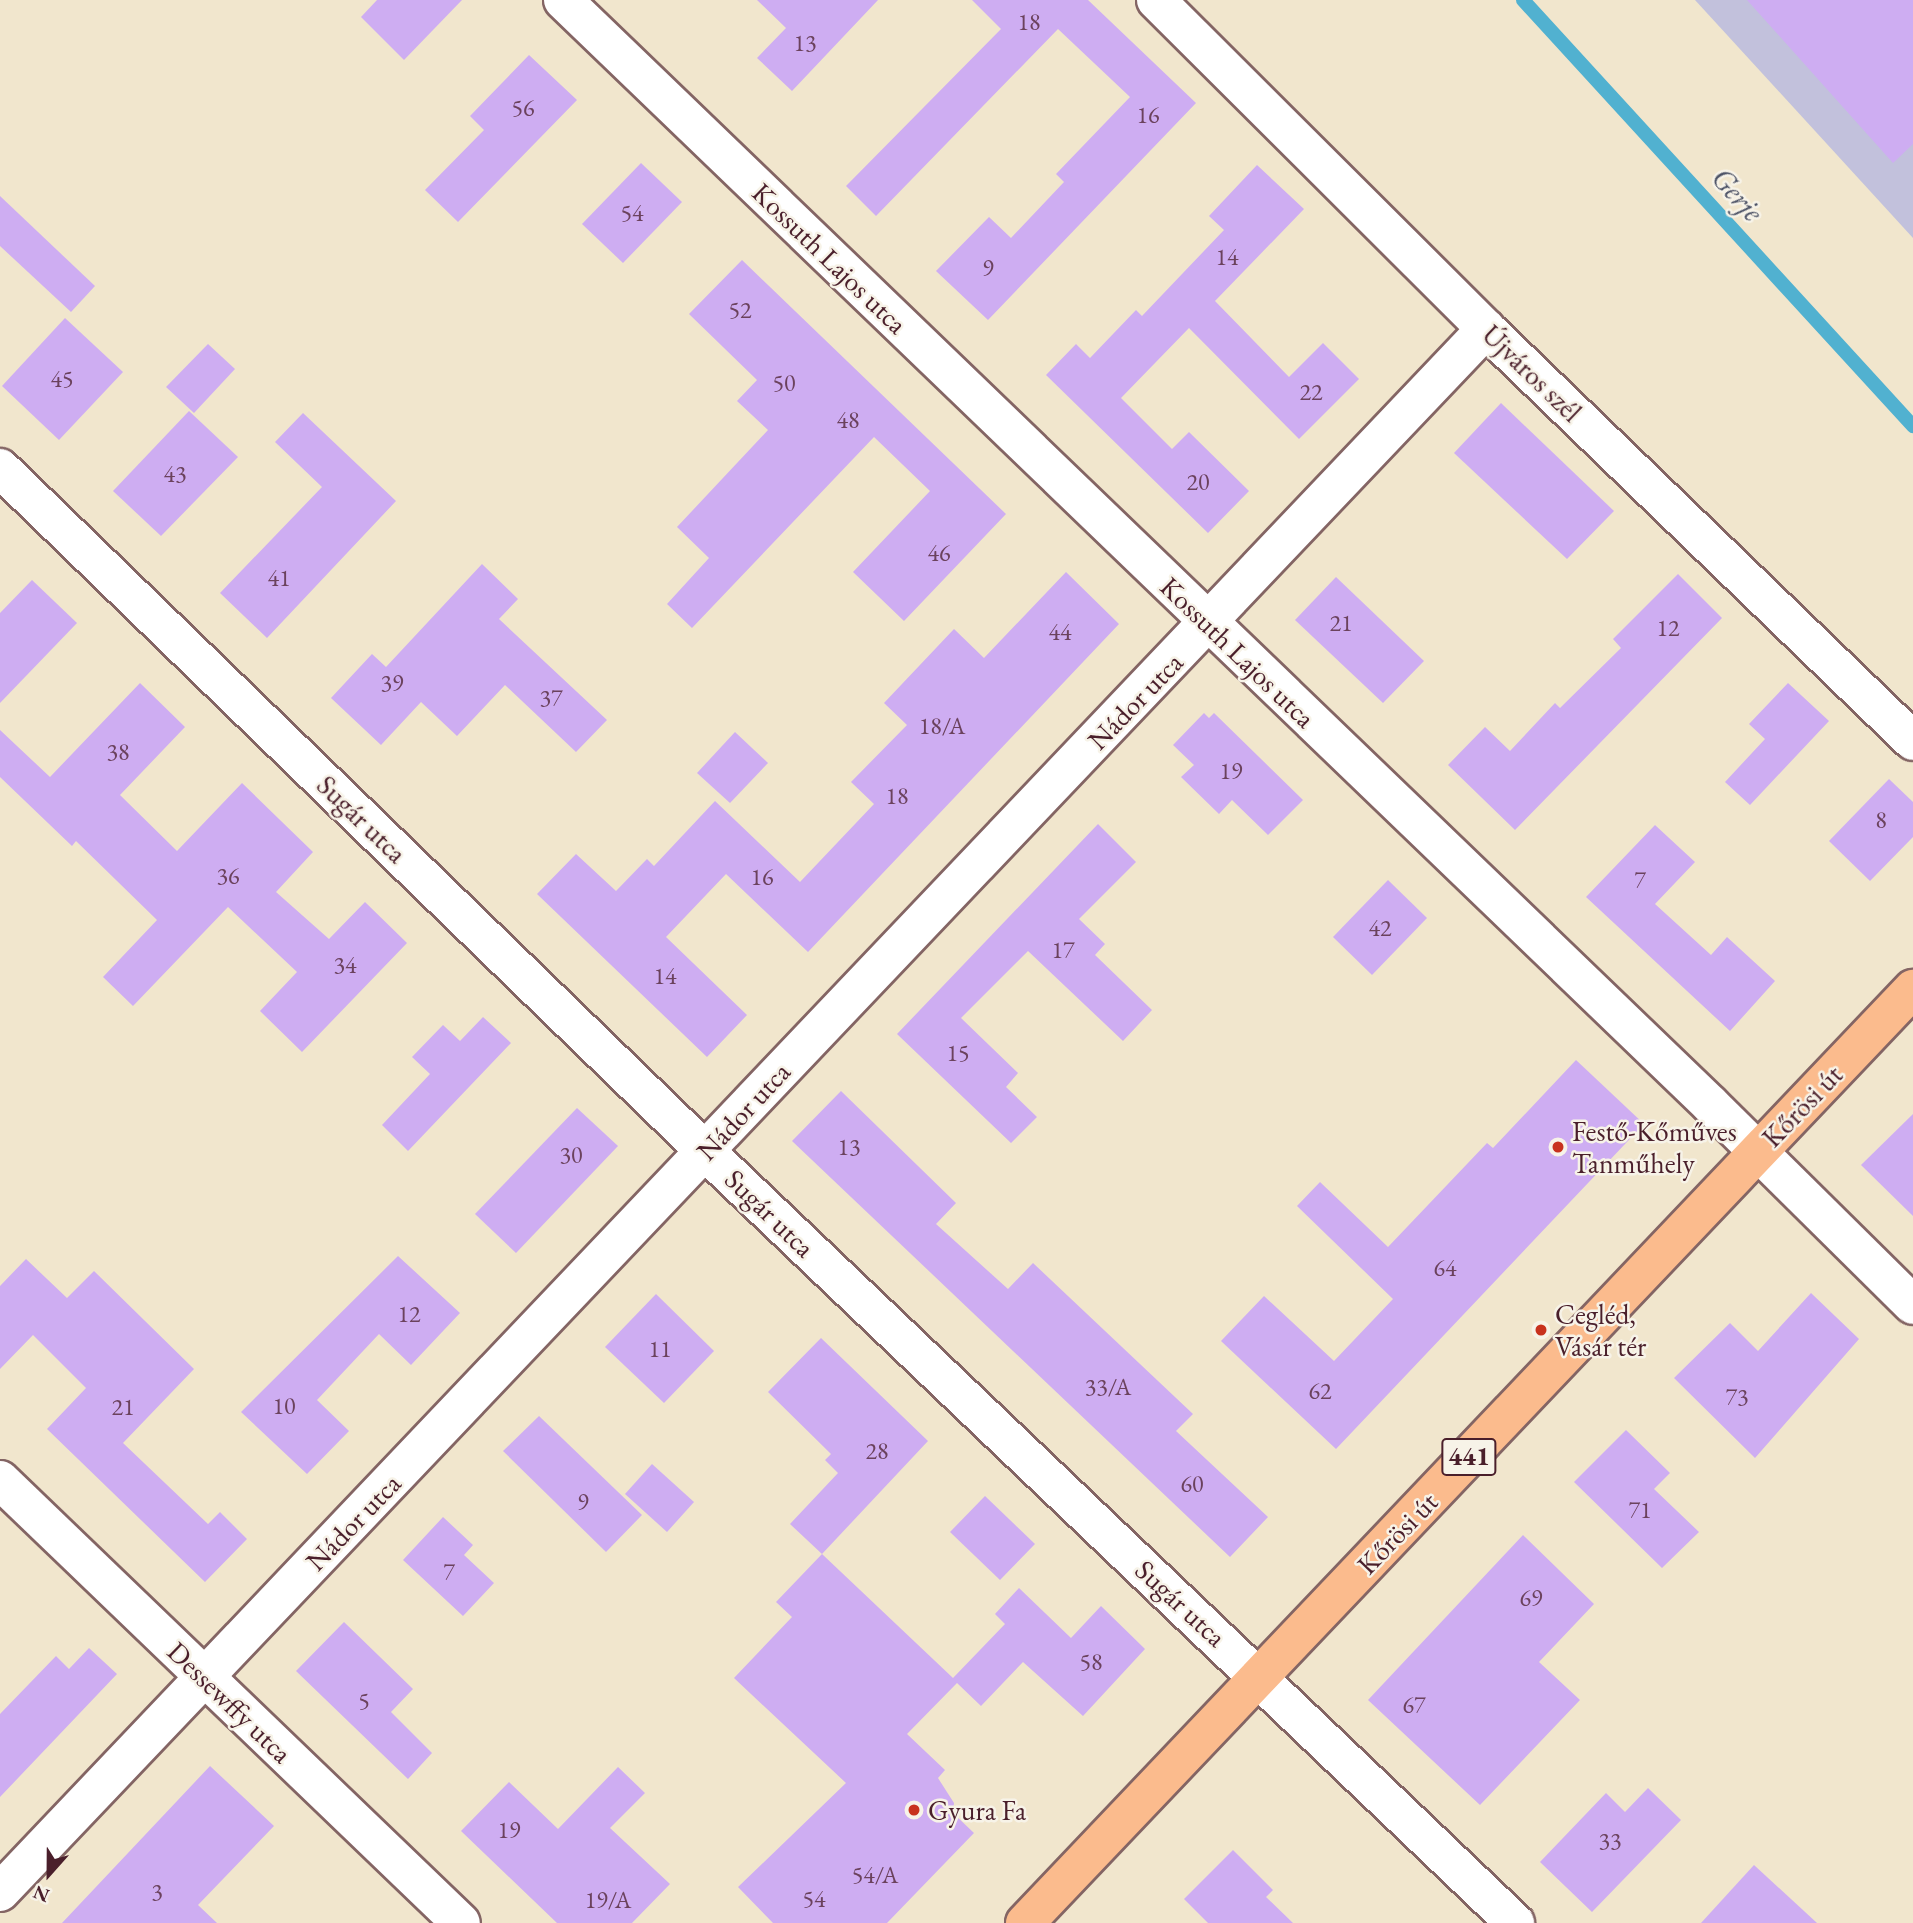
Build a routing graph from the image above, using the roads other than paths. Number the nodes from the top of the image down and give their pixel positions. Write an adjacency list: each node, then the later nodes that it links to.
1 (563, 0): 5 (street, Kossuth Lajos utca)
2 (1156, 0): 3 (street, Újváros szél)
3 (1486, 329): 5 (street, Nádor utca); 6 (street, Újváros szél)
4 (0, 468): 8 (street, Sugár utca)
5 (1208, 624): 8 (street, Nádor utca); 9 (street, Kossuth Lajos utca)
6 (1913, 741)
7 (1913, 989): 9 (main road, Kőrösi út / 441)
8 (705, 1151): 12 (street, Sugár utca); 13 (street, Nádor utca)
9 (1759, 1151): 10 (street, Kossuth Lajos utca); 12 (main road, Kőrösi út / 441)
10 (1913, 1305)
11 (0, 1480): 13 (street, Dessewffy utca)
12 (1260, 1677): 16 (main road, Kőrösi út / 441); 17 (street, Sugár utca)
13 (204, 1678): 14 (street, Nádor utca); 15 (street, Dessewffy utca)
14 (0, 1892)
15 (461, 1923)
16 (1025, 1923)
17 (1515, 1923)

